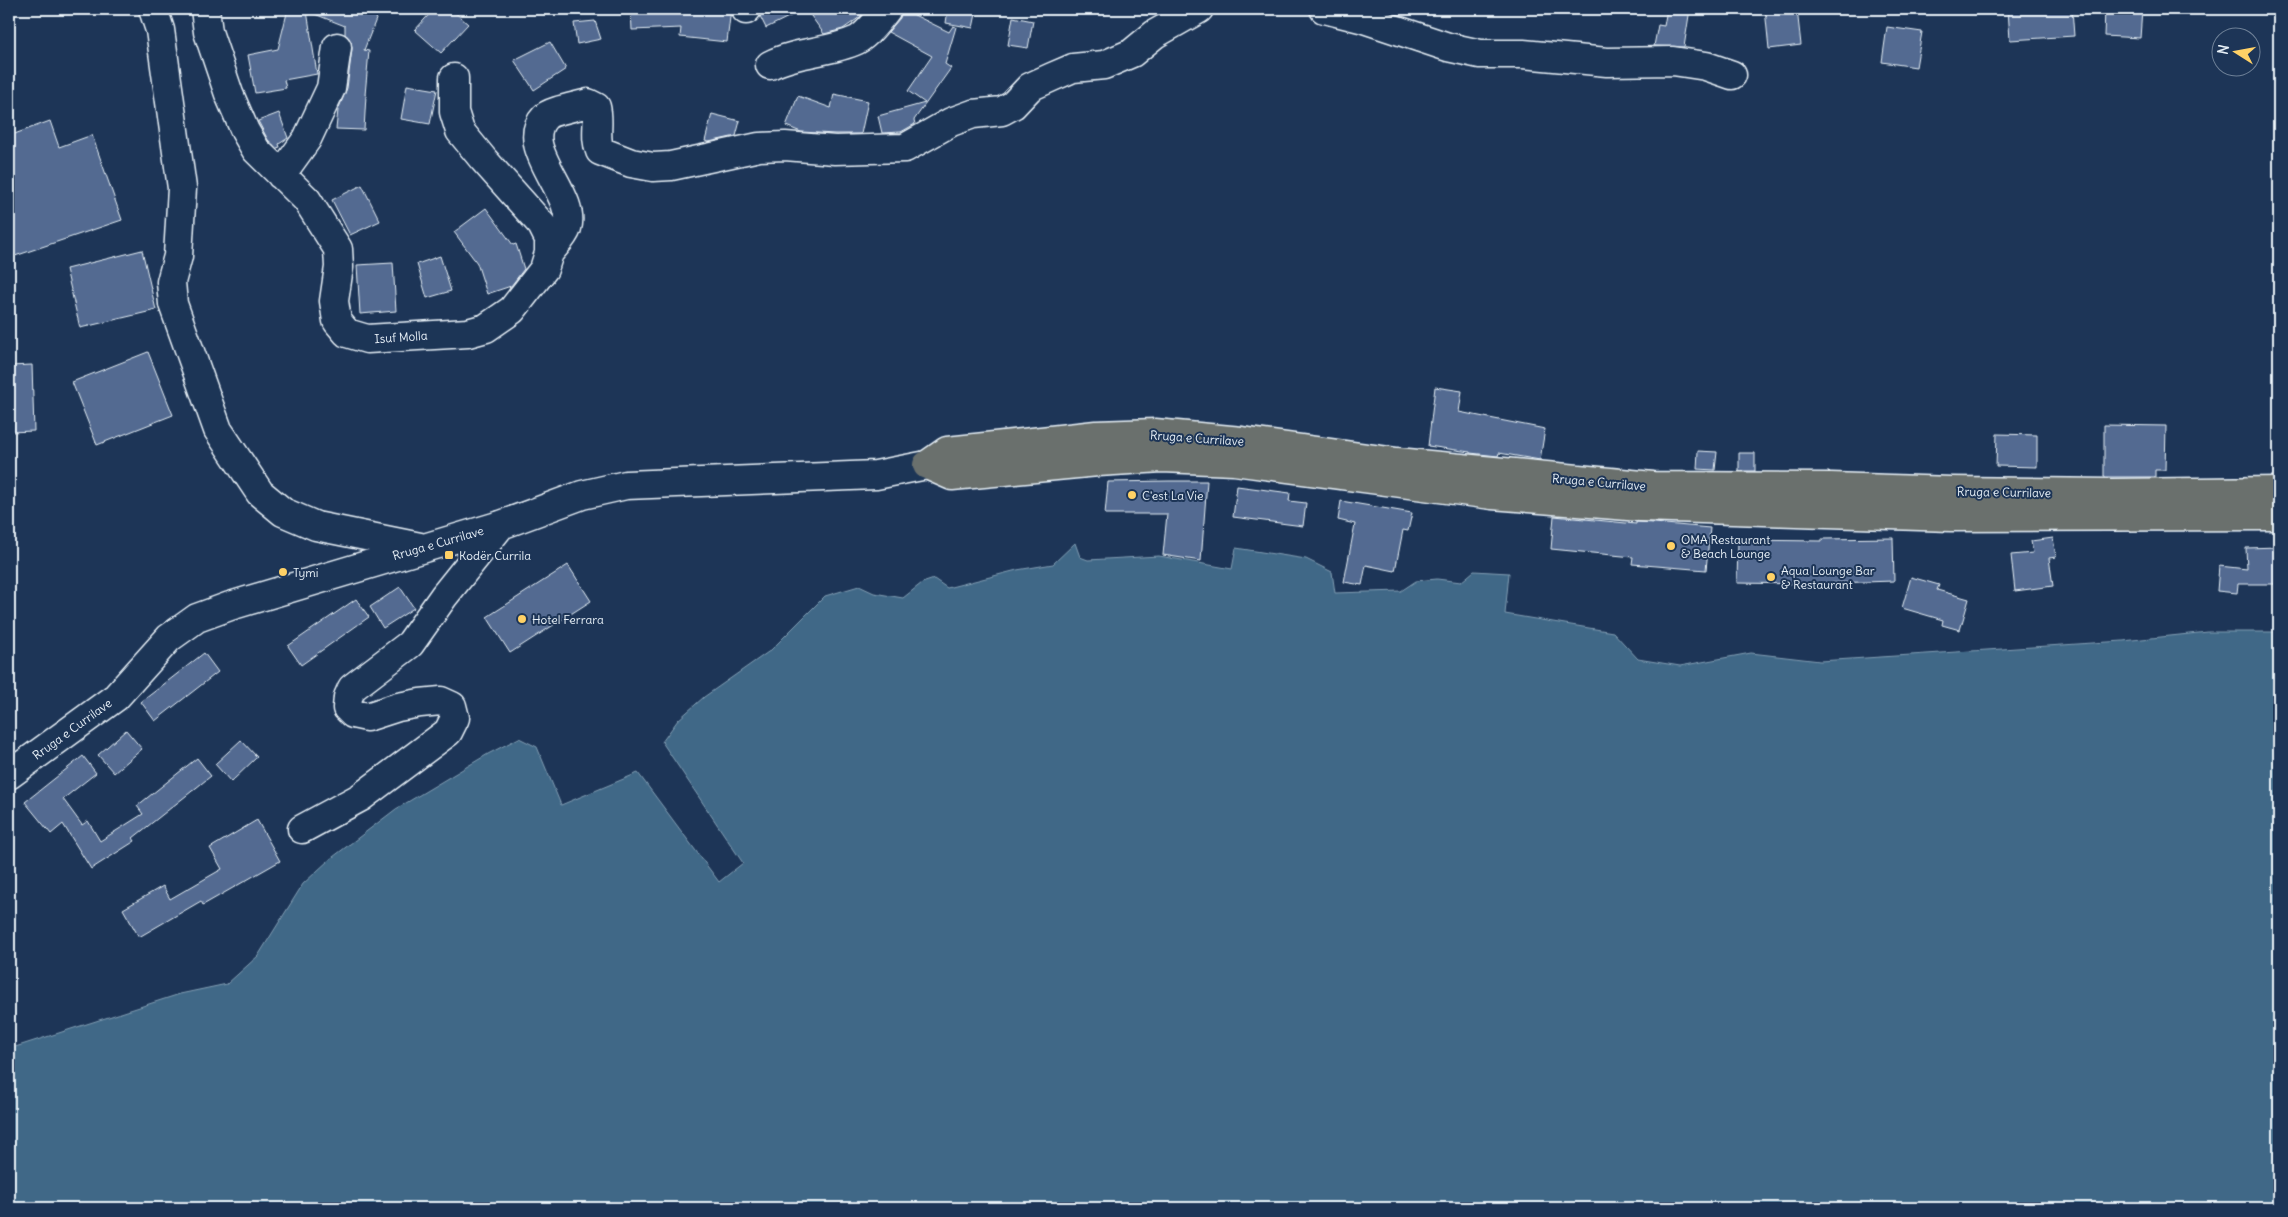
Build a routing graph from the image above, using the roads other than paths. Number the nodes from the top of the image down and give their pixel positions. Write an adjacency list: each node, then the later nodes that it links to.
1 (154, 9): 16 (street)
2 (205, 9): 10 (street, Isuf Molla)
3 (887, 9): 7 (street)
4 (1199, 9): 11 (street, Isuf Molla)
5 (1324, 9): 8 (street)
6 (337, 47): 10 (street)
7 (770, 66)
8 (1732, 75)
9 (454, 78): 11 (street)
10 (281, 175): 11 (street, Isuf Molla)
11 (549, 253)
12 (926, 465): 13 (main road, Rruga e Currilave); 14 (main road, Rruga e Currilave); 15 (street, Rruga e Currilave)
13 (2279, 491)
14 (2279, 516)
15 (501, 524): 16 (street, Rruga e Currilave); 18 (street)
16 (424, 547): 17 (street, Rruga e Currilave)
17 (9, 775)
18 (302, 829)

